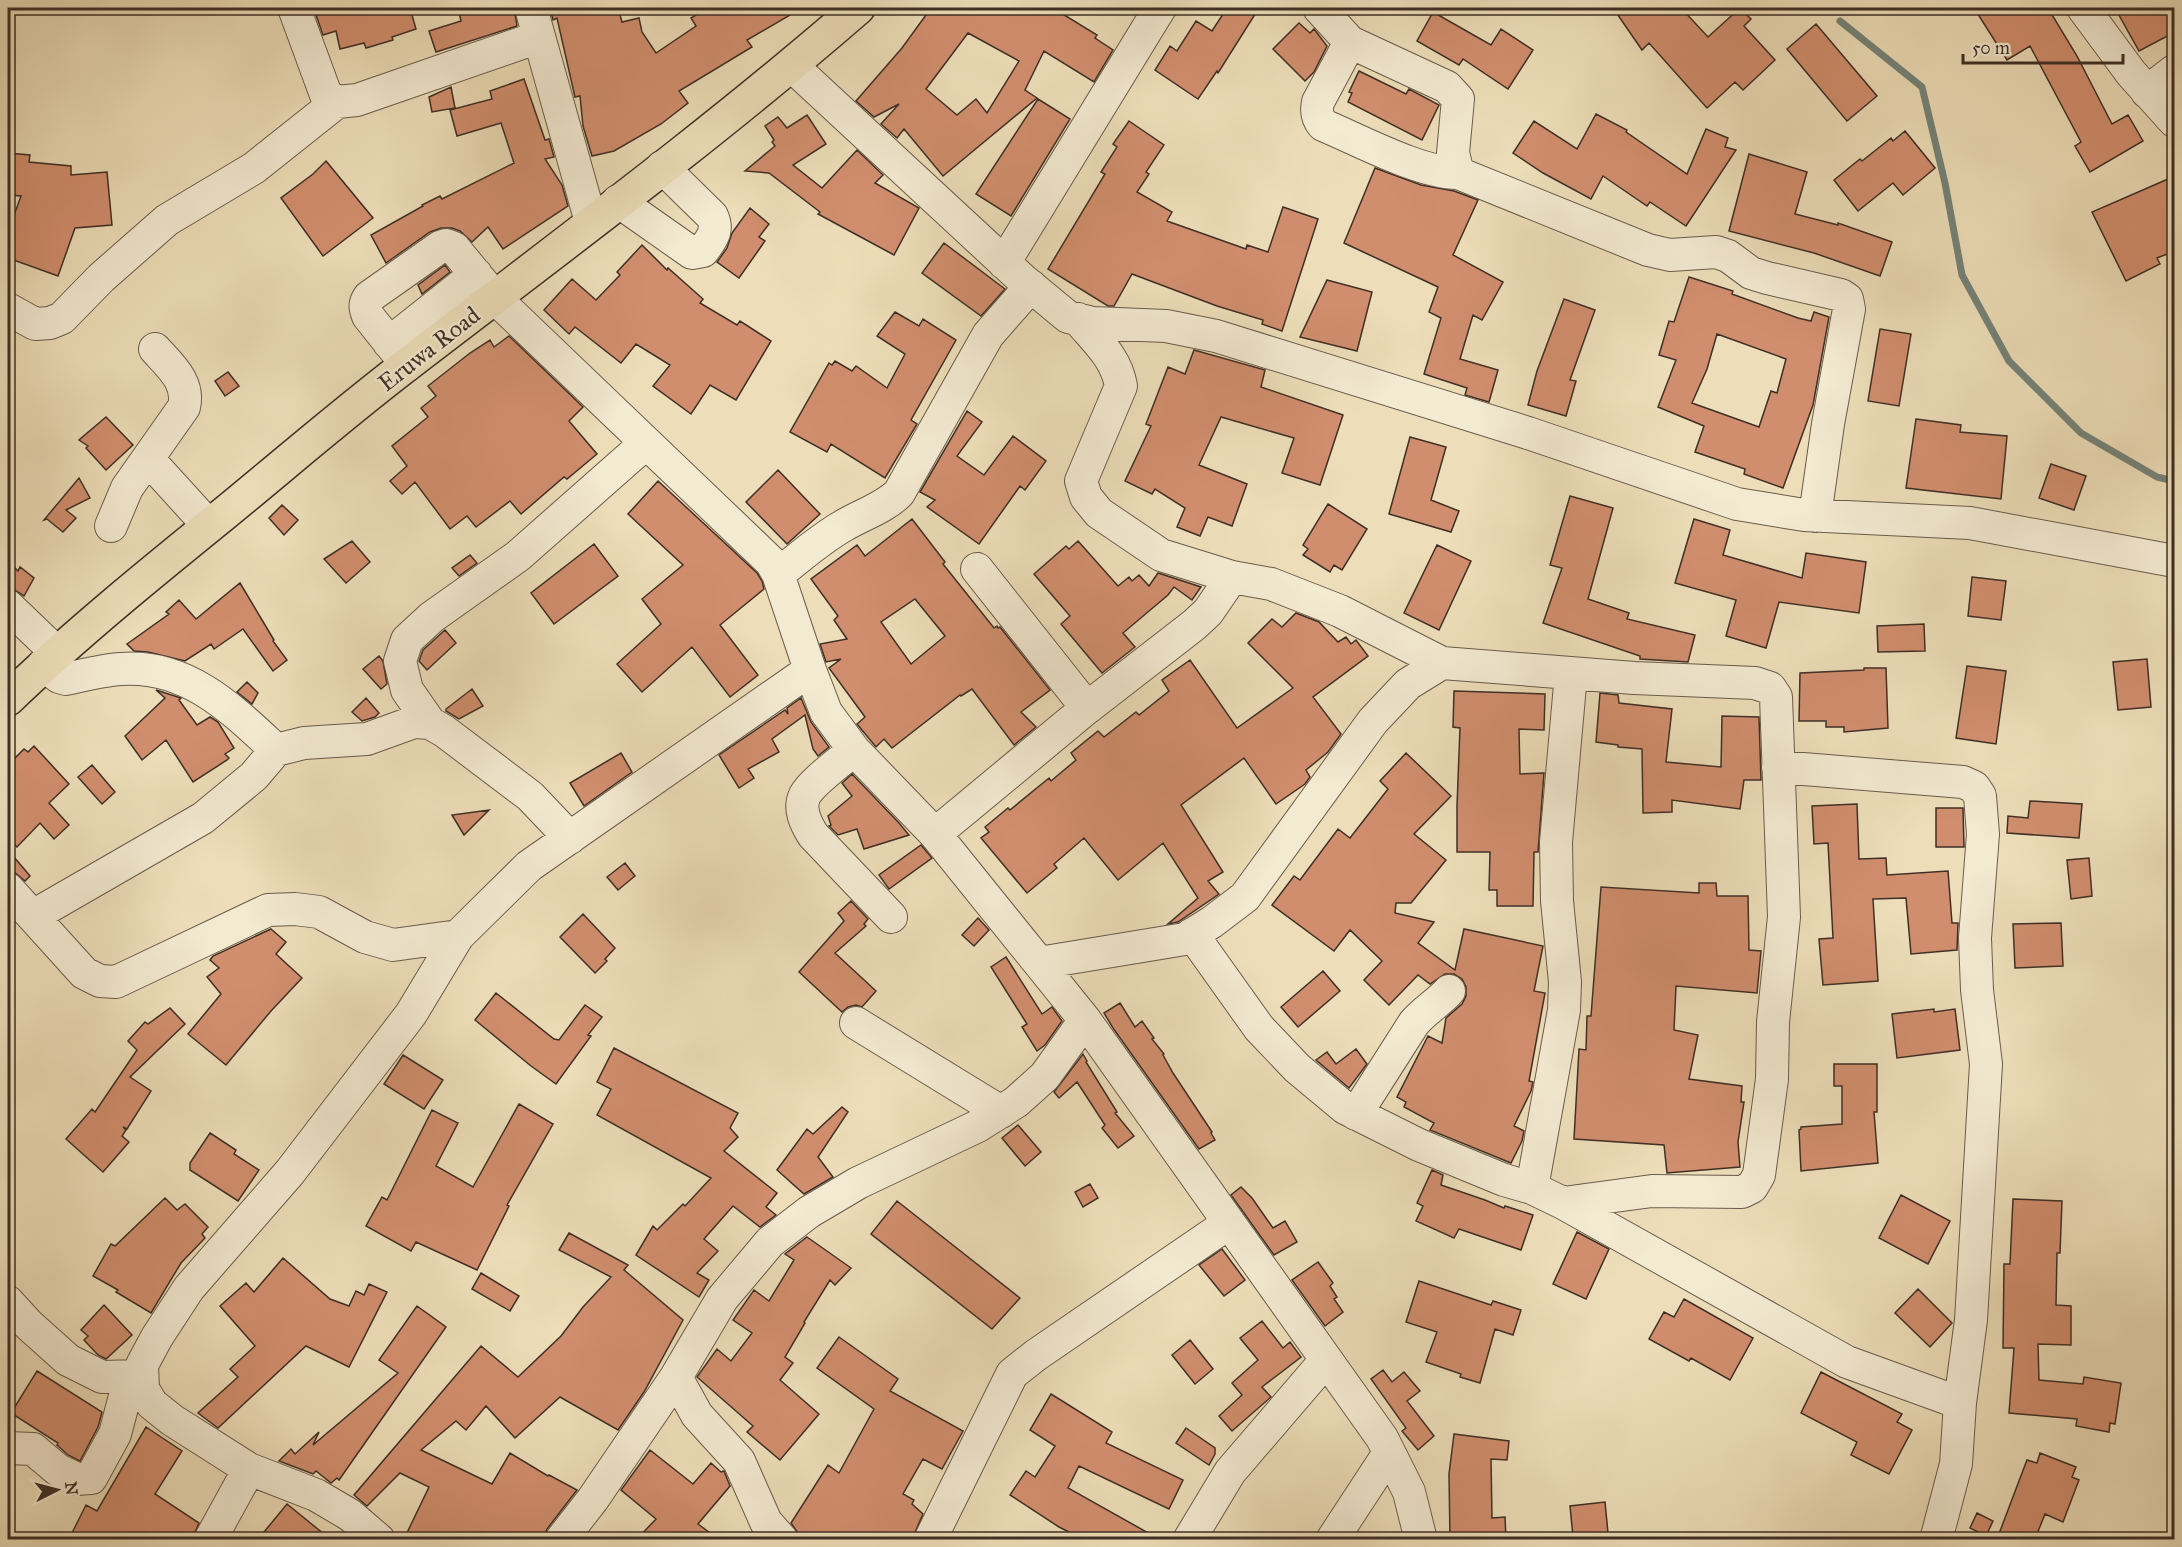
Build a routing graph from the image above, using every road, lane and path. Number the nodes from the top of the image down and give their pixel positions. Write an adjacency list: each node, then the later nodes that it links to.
1 (294, 8): 12 (street)
2 (531, 8): 7 (street)
3 (858, 8): 9 (main road, Eruwa Road)
4 (1160, 8): 19 (street)
5 (1318, 8): 8 (street)
6 (2083, 8): 11 (street)
7 (539, 38): 12 (street); 17 (street)
8 (1350, 42): 14 (street); 14 (street)
9 (791, 65): 15 (main road, Eruwa Road); 19 (street)
10 (2175, 71): 11 (street)
11 (2147, 92): 13 (street)
12 (337, 102): 22 (street)
13 (2175, 121)
14 (1458, 173): 28 (street)
15 (672, 177): 16 (main road, Eruwa Road); 18 (street); 18 (street)
16 (618, 201): 17 (main road, Eruwa Road); 18 (street)
17 (591, 222): 20 (main road, Eruwa Road)
18 (648, 222)
19 (1004, 263): 21 (street)
20 (485, 286): 25 (main road, Eruwa Road); 25 (street); 26 (street)
21 (1031, 286): 23 (street); 33 (street)
22 (8, 309)
23 (1078, 319): 28 (street); 34 (street)
24 (155, 349): 27 (street)
25 (398, 354): 30 (main road, Eruwa Road)
26 (646, 443): 33 (street); 42 (street)
27 (148, 459): 29 (street); 30 (street)
28 (1815, 516): 31 (street)
29 (111, 526)
30 (209, 526): 36 (main road, Eruwa Road)
31 (2175, 561)
32 (977, 569): 41 (street)
33 (778, 574): 38 (street)
34 (1232, 578): 37 (street); 41 (street)
35 (8, 606): 36 (street)
36 (50, 659): 40 (main road, Eruwa Road); 43 (street)
37 (1442, 663): 39 (street); 51 (street)
38 (810, 670): 44 (street); 47 (street)
39 (1571, 674): 45 (street); 59 (street)
40 (8, 699)
41 (1087, 708): 46 (street)
42 (430, 723): 43 (street); 47 (street)
43 (276, 750): 49 (street)
44 (854, 750): 46 (street); 50 (street)
45 (1778, 767): 60 (street); 66 (street)
46 (935, 834): 53 (street)
47 (570, 838): 52 (street)
48 (8, 889): 49 (street)
49 (33, 916): 52 (street)
50 (891, 917)
51 (1192, 934): 53 (street); 58 (street)
52 (458, 936): 64 (street)
53 (1039, 963): 55 (street)
54 (1449, 991): 58 (street)
55 (1085, 1020): 57 (street); 61 (street)
56 (856, 1023): 57 (street)
57 (1001, 1112): 65 (street)
58 (1356, 1114): 59 (street)
59 (1532, 1188): 60 (street)
60 (1563, 1203): 66 (street)
61 (1229, 1223): 63 (street); 74 (street)
62 (8, 1302): 64 (street)
63 (1326, 1359): 68 (street); 75 (street)
64 (136, 1376): 67 (street); 69 (street)
65 (676, 1377): 72 (street); 73 (street)
66 (1960, 1403): 78 (street)
67 (8, 1448)
68 (1389, 1453): 76 (street); 77 (street)
69 (249, 1469): 70 (street); 71 (street)
70 (210, 1539)
71 (379, 1539)
72 (561, 1539)
73 (782, 1539)
74 (930, 1539)
75 (1189, 1539)
76 (1332, 1539)
77 (1421, 1539)
78 (1936, 1539)

